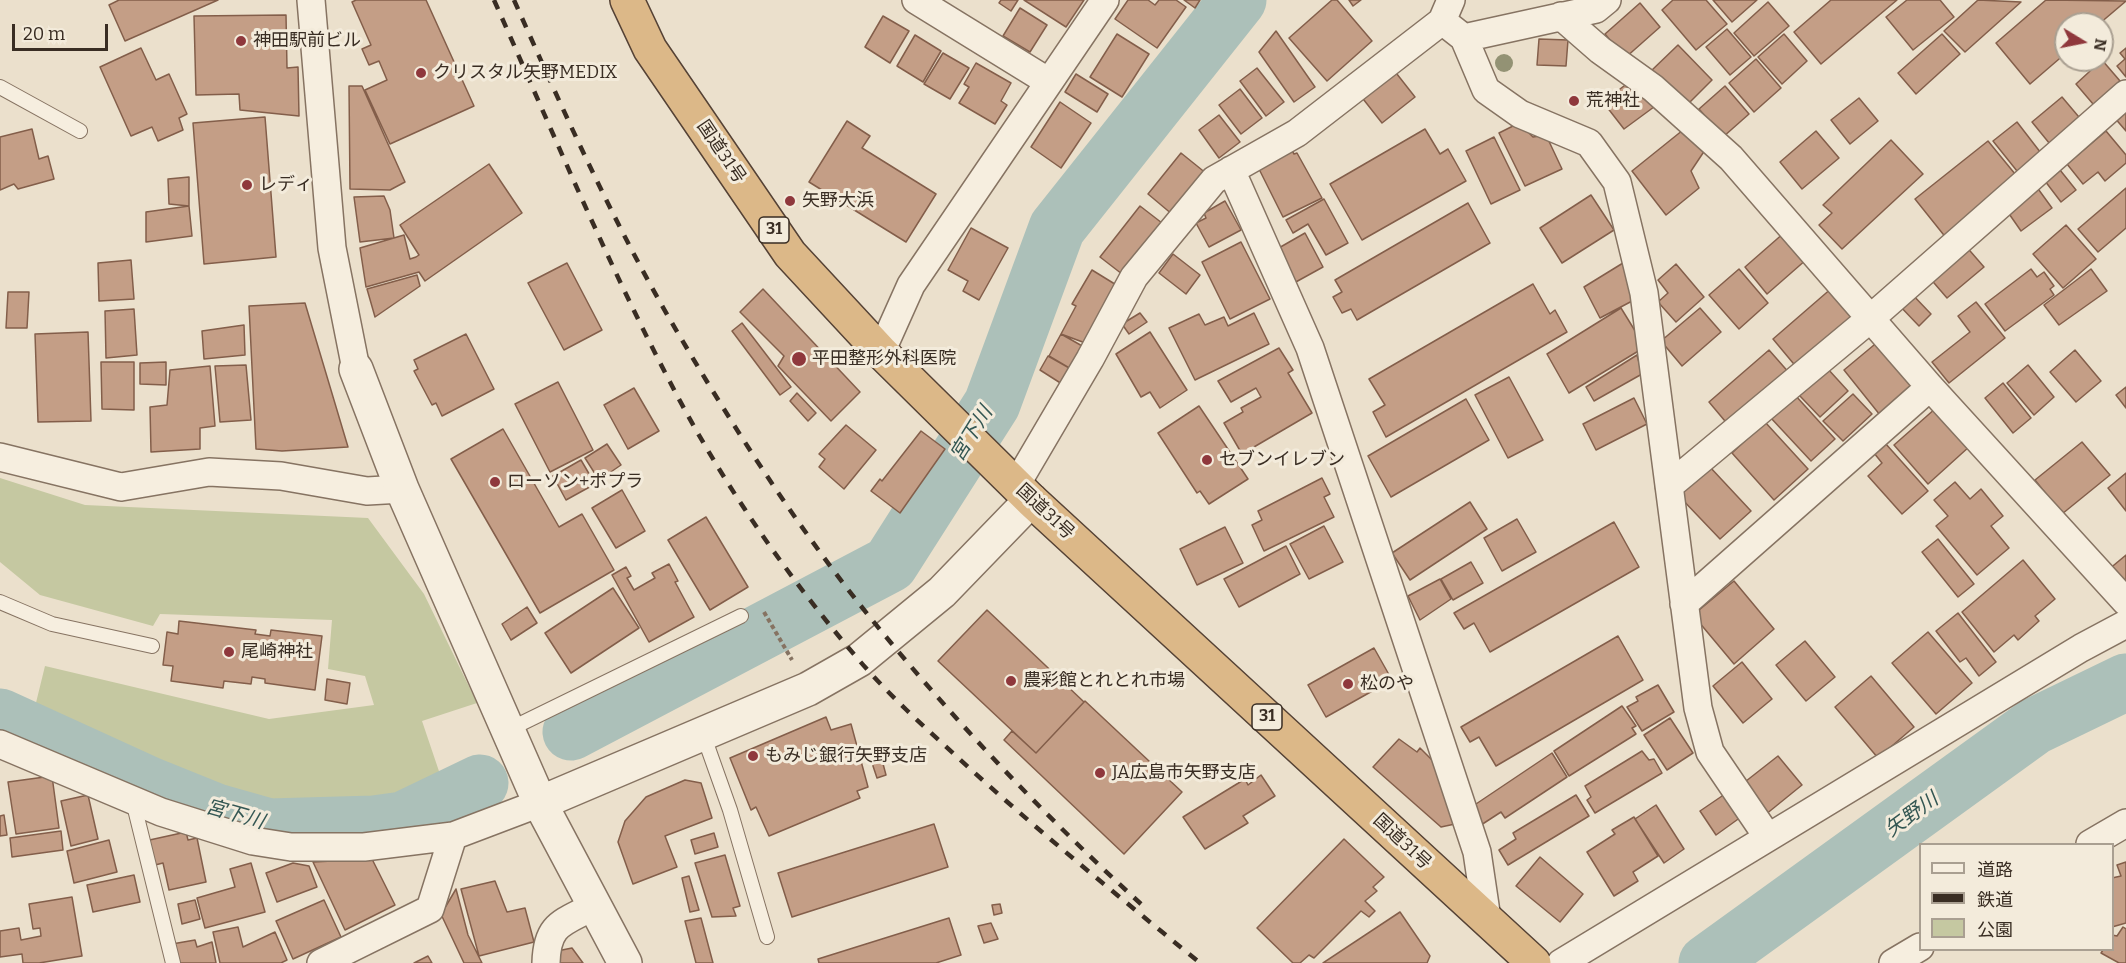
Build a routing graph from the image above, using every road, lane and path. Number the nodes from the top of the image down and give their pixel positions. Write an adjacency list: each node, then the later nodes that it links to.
1 (311, 0): 16 (street)
2 (627, 0): 15 (highway, 国道31号 / 31)
3 (916, 0): 9 (street)
4 (1105, 0): 9 (street)
5 (1607, 0): 7 (street)
6 (1446, 10): 8 (street); 13 (street)
7 (1561, 16): 8 (street); 14 (street)
8 (1464, 38): 20 (street)
9 (1049, 82): 15 (street)
10 (0, 87): 12 (lane)
11 (2126, 94): 14 (street)
12 (80, 131)
13 (1231, 170): 19 (street); 40 (street)
14 (1871, 318): 17 (street); 20 (street)
15 (881, 352): 19 (highway, 国道31号 / 31)
16 (356, 369): 21 (street)
17 (1930, 387): 23 (street); 24 (street)
18 (0, 457): 21 (street)
19 (1016, 485): 31 (street); 40 (highway, 国道31号 / 31)
20 (1669, 486): 24 (street)
21 (402, 489): 30 (street)
22 (0, 602): 28 (lane)
23 (2126, 602)
24 (1684, 604): 37 (street)
25 (764, 612): 29 (path)
26 (741, 615): 30 (lane)
27 (2126, 624): 37 (street)
28 (152, 646)
29 (796, 667)
30 (508, 730): 34 (street)
31 (703, 734): 34 (street); 41 (lane)
32 (0, 744): 33 (street)
33 (133, 801): 36 (street); 43 (lane)
34 (540, 803): 36 (street); 39 (street)
35 (2126, 823): 38 (street)
36 (453, 836): 44 (street)
37 (1767, 836): 48 (street)
38 (2092, 843)
39 (594, 906): 45 (street); 46 (street)
40 (1487, 919): 47 (highway, 国道31号 / 31)
41 (767, 937)
42 (1919, 948): 49 (street)
43 (173, 963)
44 (321, 963)
45 (546, 963)
46 (625, 963)
47 (1534, 963)
48 (1561, 963)
49 (1893, 963)

